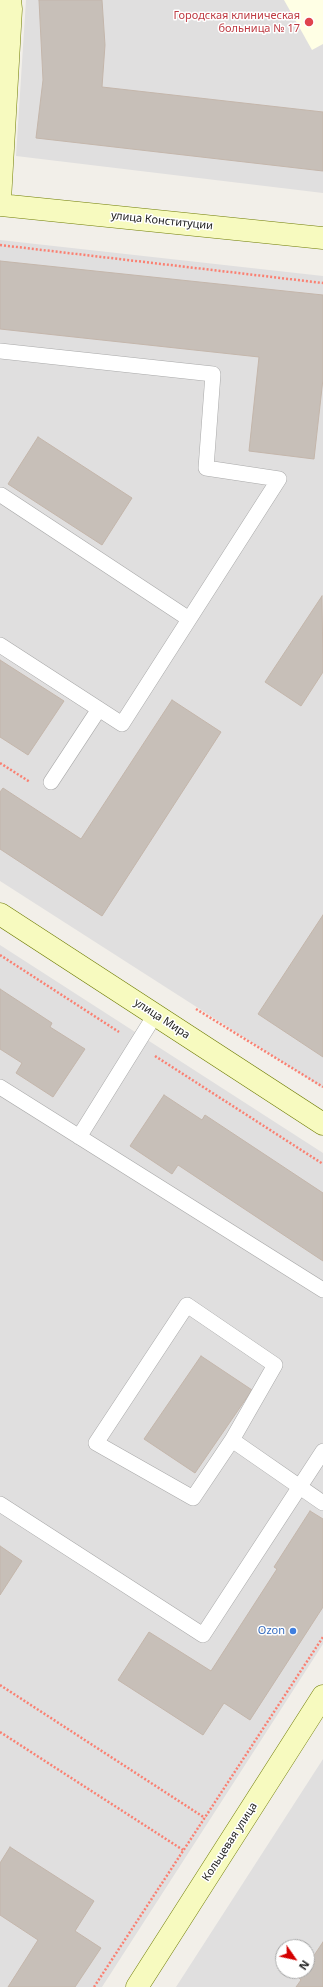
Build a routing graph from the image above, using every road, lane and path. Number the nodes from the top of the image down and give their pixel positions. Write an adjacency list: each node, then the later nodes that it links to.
1 (10, 0): 2 (street)
2 (0, 200)
3 (0, 205): 4 (street, улица Конституции)
4 (323, 238)
5 (0, 245): 6 (path)
6 (323, 284)
7 (0, 351): 9 (lane)
8 (1, 495): 9 (lane)
9 (189, 619): 11 (lane)
10 (0, 645): 11 (lane)
11 (99, 709): 13 (lane)
12 (1, 764): 13 (path)
13 (51, 782)
14 (0, 914): 16 (street, улица Мира)
15 (0, 955): 17 (path)
16 (155, 1015): 17 (lane); 19 (street, улица Мира)
17 (137, 1044): 20 (lane); 21 (path)
18 (0, 1088): 20 (lane)
19 (323, 1124)
20 (79, 1137): 22 (lane)
21 (323, 1164)
22 (323, 1290)
23 (232, 1440): 23 (lane); 25 (lane)
24 (323, 1451): 25 (lane)
25 (299, 1487): 26 (lane); 27 (lane)
26 (323, 1503)
27 (0, 1504)
28 (323, 1637): 32 (path)
29 (0, 1685): 32 (path)
30 (323, 1696): 35 (street, Кольцевая улица)
31 (0, 1732): 33 (path)
32 (205, 1818): 33 (path)
33 (183, 1850): 34 (path)
34 (94, 1987)
35 (137, 1987)

